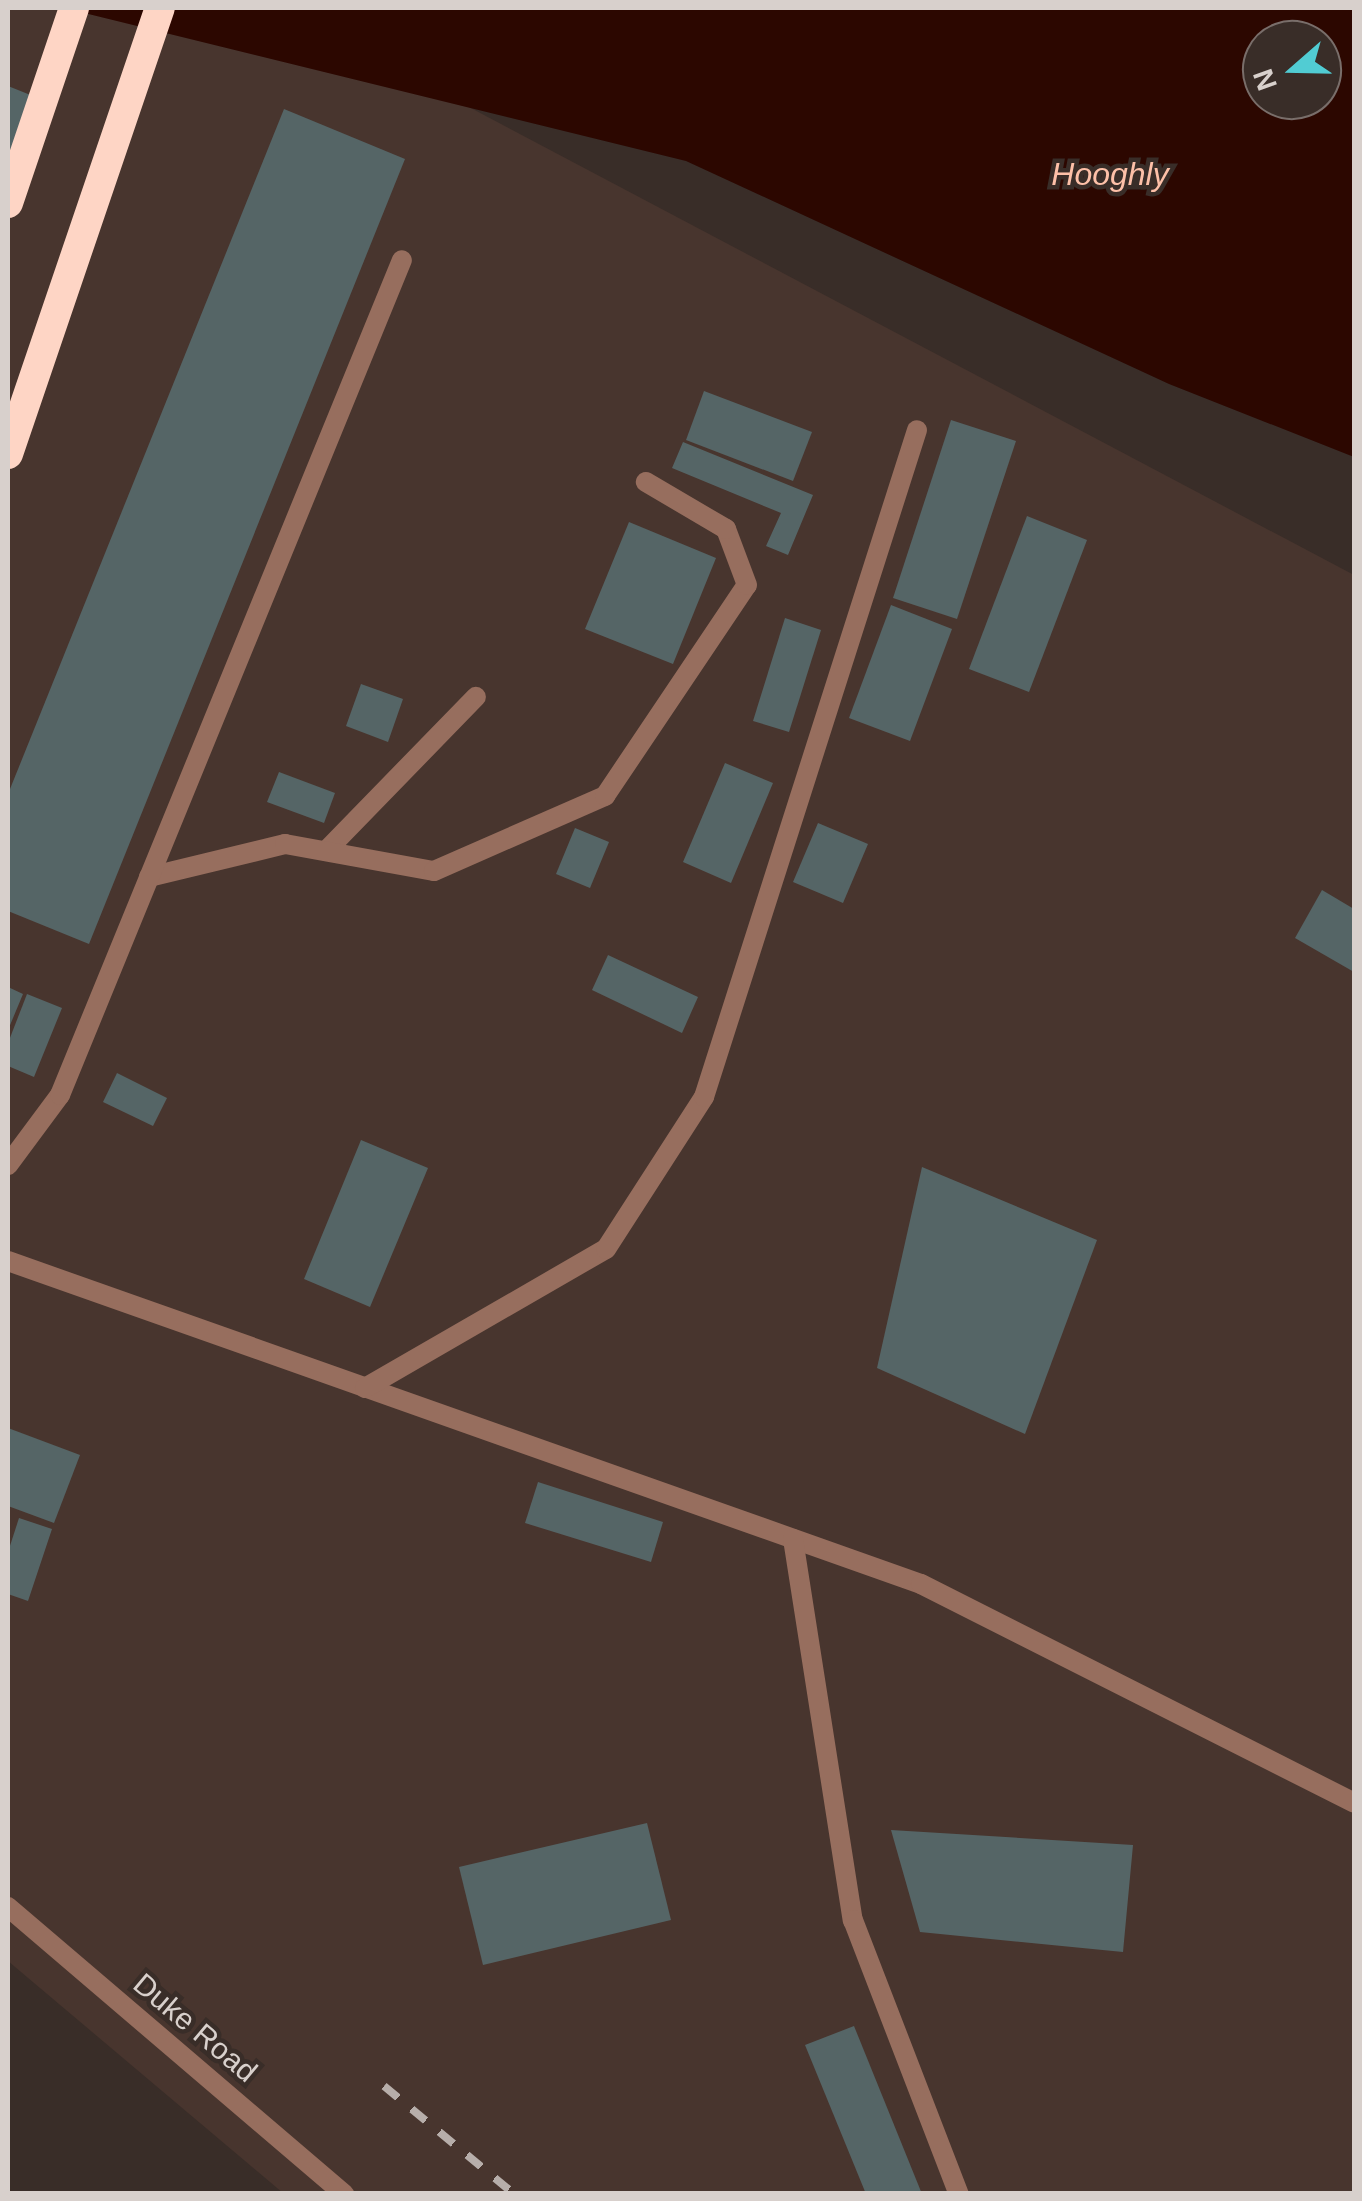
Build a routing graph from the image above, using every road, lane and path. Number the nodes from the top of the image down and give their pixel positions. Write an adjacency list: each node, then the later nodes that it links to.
1 (74, 8): 3 (highway)
2 (160, 8): 6 (highway)
3 (8, 203)
4 (402, 260): 10 (street)
5 (917, 430): 13 (street)
6 (8, 454)
7 (646, 482): 9 (street)
8 (476, 697): 9 (street)
9 (326, 851): 10 (street)
10 (149, 876): 11 (street)
11 (8, 1165)
12 (8, 1261): 13 (street)
13 (365, 1388): 14 (street)
14 (793, 1539): 15 (street); 18 (street)
15 (1354, 1803)
16 (8, 1907): 17 (street, Duke Road)
17 (344, 2194)
18 (959, 2194)

